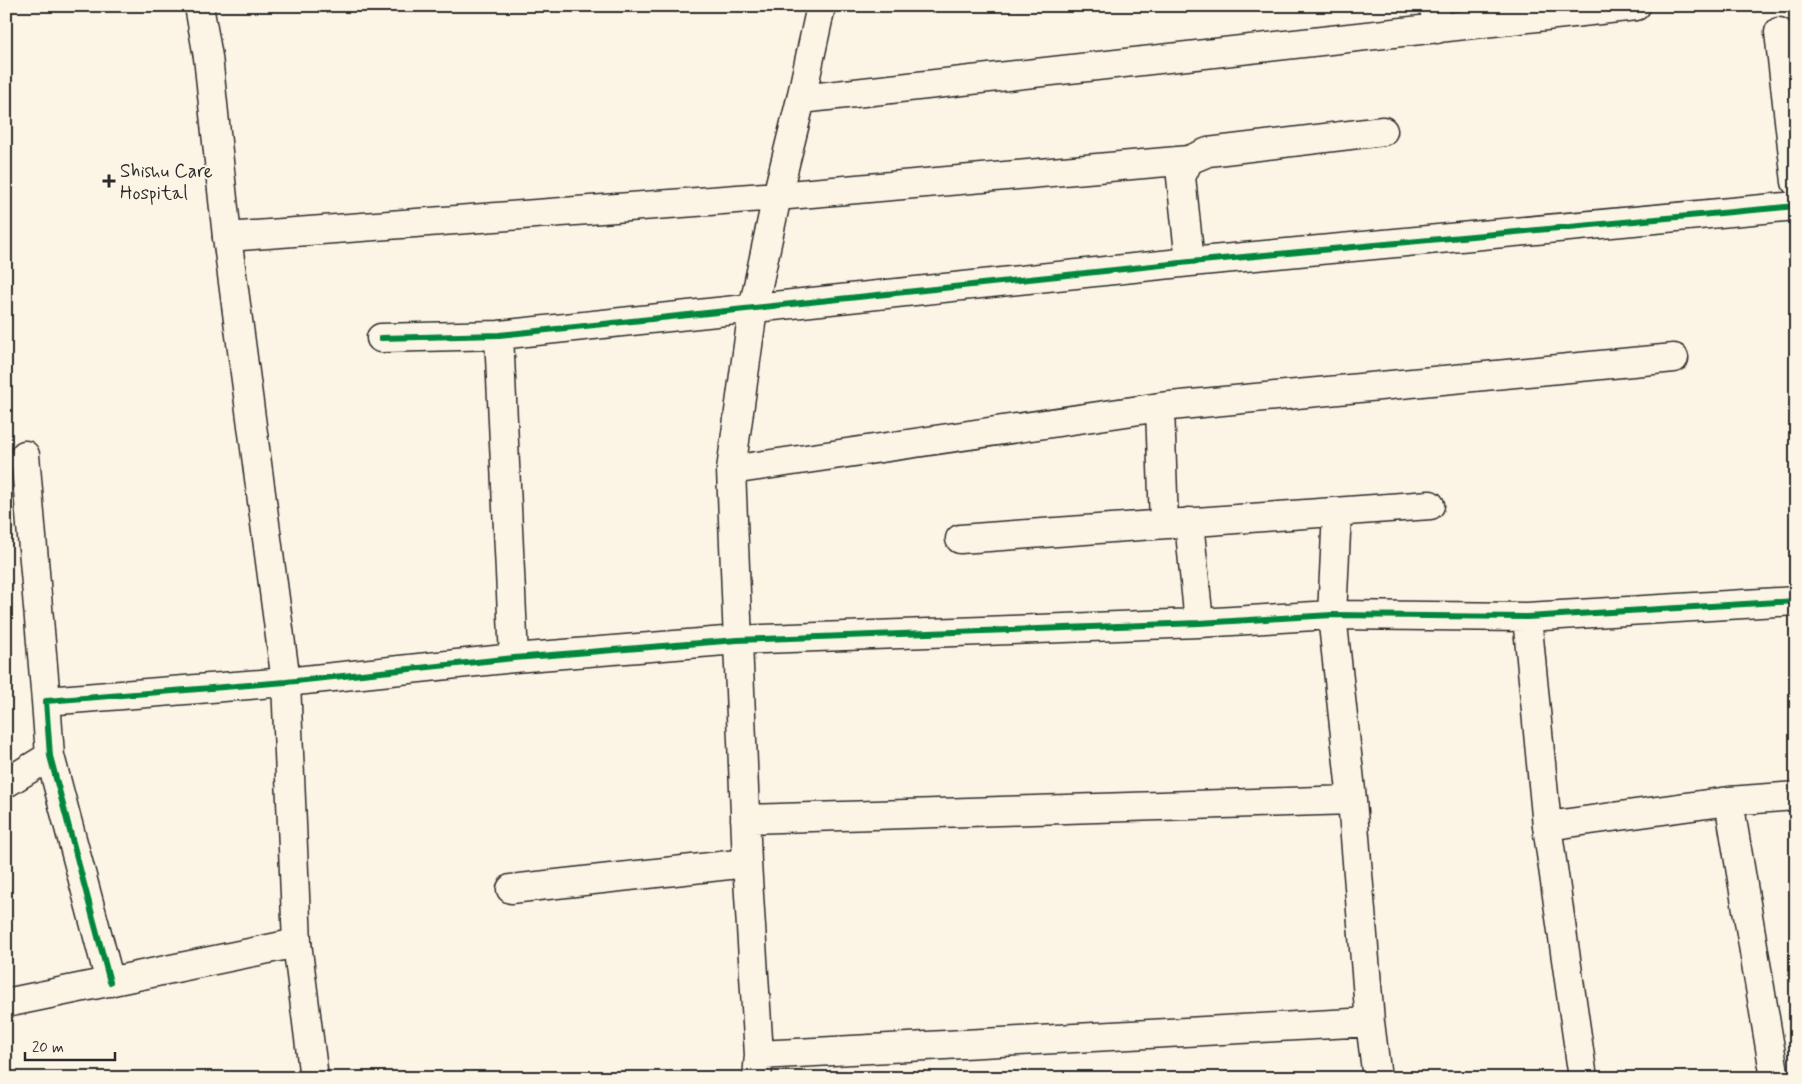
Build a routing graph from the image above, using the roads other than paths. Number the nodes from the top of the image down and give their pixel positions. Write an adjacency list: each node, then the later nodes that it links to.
1 (199, 6): 13 (street)
2 (821, 6): 6 (street)
3 (1630, 7): 4 (street)
4 (1435, 18): 6 (street)
5 (1779, 32): 9 (street)
6 (801, 99): 11 (street)
7 (1384, 131): 8 (street)
8 (1189, 160): 11 (street); 14 (street)
9 (1796, 178): 10 (street)
10 (1796, 182)
11 (777, 196): 13 (street); 15 (street)
12 (1796, 206): 14 (street)
13 (227, 237): 32 (street)
14 (1190, 262): 15 (street)
15 (753, 309): 16 (street); 21 (street)
16 (499, 335): 17 (street); 31 (street)
17 (381, 338)
18 (1674, 358): 19 (street)
19 (1160, 407): 21 (street); 24 (street)
20 (25, 456): 33 (street)
21 (732, 470): 30 (street)
22 (1430, 505): 23 (street)
23 (1337, 512): 24 (street); 27 (street)
24 (1177, 523): 25 (street); 29 (street)
25 (960, 539)
26 (1796, 601): 28 (street)
27 (1332, 615): 28 (street); 29 (street); 37 (street)
28 (1527, 617): 40 (street)
29 (1199, 623): 30 (street)
30 (737, 640): 31 (street); 39 (street)
31 (514, 658): 32 (street)
32 (286, 682): 33 (street); 43 (street)
33 (46, 701): 34 (street)
34 (50, 756): 35 (street); 44 (street)
35 (6, 783)
36 (1796, 796): 38 (street)
37 (1352, 800): 39 (street); 46 (street)
38 (1729, 801): 40 (street); 51 (street)
39 (745, 819): 41 (street)
40 (1547, 826): 50 (street)
41 (746, 863): 42 (street); 47 (street)
42 (511, 889)
43 (297, 943): 44 (street); 48 (street)
44 (110, 982): 45 (street)
45 (6, 1004)
46 (1370, 1022): 47 (street); 49 (street)
47 (758, 1066)
48 (314, 1078)
49 (1377, 1078)
50 (1583, 1078)
51 (1775, 1078)

